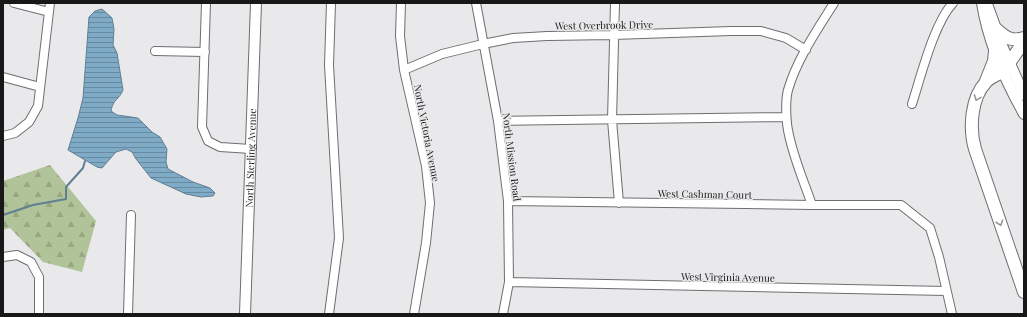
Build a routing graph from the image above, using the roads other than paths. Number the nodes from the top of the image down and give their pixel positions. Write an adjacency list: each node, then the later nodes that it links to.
1 (14, 3): 13 (street)
2 (50, 3): 13 (street)
3 (206, 3): 22 (street)
4 (256, 3): 35 (main road, North Sterling Avenue)
5 (331, 3): 47 (street)
6 (401, 3): 24 (street, North Victoria Avenue)
7 (476, 3): 18 (street, North Mission Road)
8 (615, 3): 15 (street)
9 (834, 3): 19 (street)
10 (953, 3): 29 (street)
11 (982, 3): 21 (main road)
12 (987, 3): 14 (main road)
13 (49, 12): 27 (street)
14 (996, 29): 16 (highway); 23 (main road)
15 (613, 35): 18 (street, West Overbrook Drive); 19 (street, West Overbrook Drive); 32 (street)
16 (1024, 38)
17 (1024, 42): 23 (highway)
18 (483, 44): 24 (street, West Overbrook Drive); 33 (street, North Mission Road)
19 (806, 50): 31 (street)
20 (155, 51): 22 (street)
21 (995, 51): 23 (main road); 26 (highway)
22 (205, 52): 35 (street)
23 (1006, 66): 26 (highway); 28 (main road); 30 (main road)
24 (404, 70): 48 (street, North Victoria Avenue)
25 (3, 77): 27 (street)
26 (986, 81): 43 (highway, one-way to 43)
27 (40, 87): 34 (street)
28 (1024, 95)
29 (912, 104)
30 (1024, 114)
31 (786, 117): 32 (street); 38 (street)
32 (612, 120): 33 (street); 37 (street)
33 (498, 122): 36 (street, North Mission Road)
34 (3, 136)
35 (251, 149): 46 (main road, North Sterling Avenue)
36 (508, 201): 37 (street, West Cashman Court); 41 (street, North Mission Road)
37 (619, 203): 38 (street, West Cashman Court)
38 (812, 205): 42 (street, West Cashman Court)
39 (131, 215): 45 (street)
40 (3, 257): 44 (street)
41 (509, 282): 42 (street, West Virginia Avenue); 49 (street, North Mission Road)
42 (946, 291): 50 (street)
43 (1024, 292)
44 (39, 314)
45 (128, 314)
46 (246, 314)
47 (329, 314)
48 (414, 314)
49 (503, 314)
50 (952, 314)

